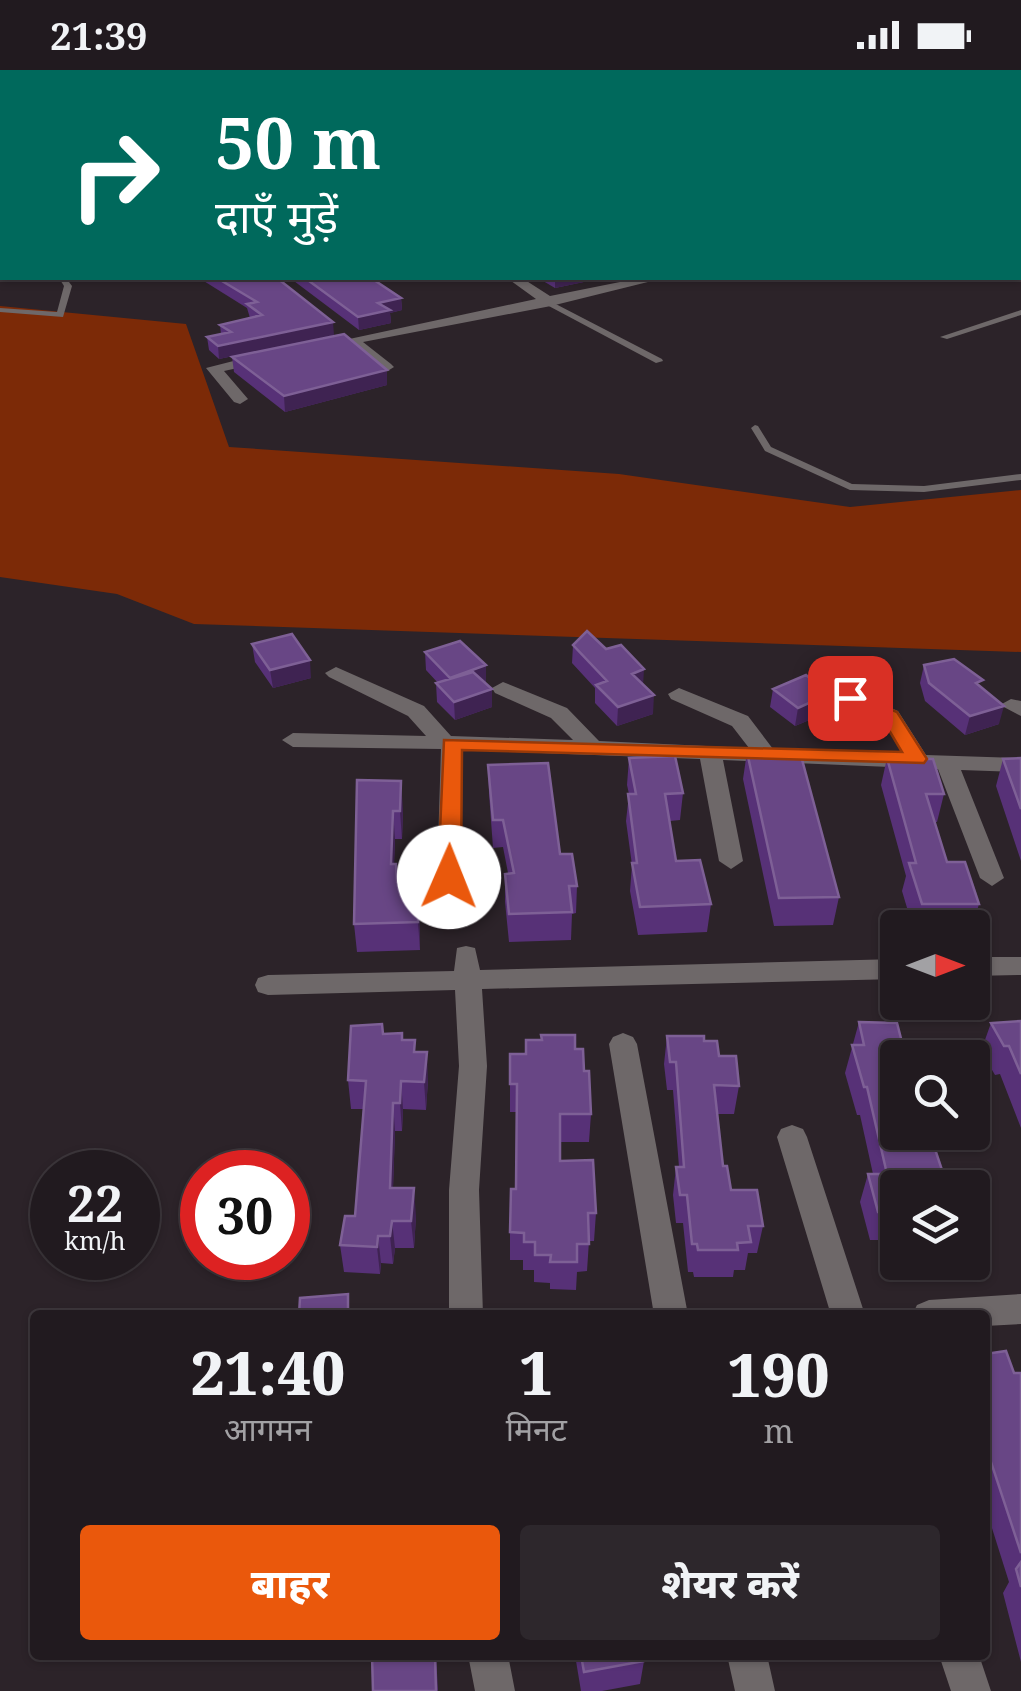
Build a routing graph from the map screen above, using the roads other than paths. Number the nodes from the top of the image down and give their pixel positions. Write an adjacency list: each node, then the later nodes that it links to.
1 (65, 280): 5 (lane)
2 (516, 280): 4 (street)
3 (648, 280): 4 (street)
4 (550, 302): 8 (street); 11 (lane)
5 (0, 310)
6 (1021, 312): 7 (lane)
7 (944, 336)
8 (350, 337): 9 (street); 12 (street)
9 (300, 351)
10 (283, 354): 13 (street)
11 (659, 362)
12 (386, 367)
13 (240, 398)
14 (755, 428): 15 (lane)
15 (1021, 476)
16 (336, 673): 21 (street)
17 (503, 688): 22 (street)
18 (678, 694): 24 (street)
19 (850, 698): 25 (street)
20 (293, 740): 21 (street)
21 (447, 742): 22 (street); 29 (street)
22 (595, 750): 23 (street)
23 (710, 754): 24 (street); 28 (street)
24 (767, 756): 25 (street)
25 (917, 759): 26 (street)
26 (946, 763): 27 (street); 30 (street)
27 (1021, 765)
28 (732, 861)
29 (449, 877)
30 (992, 878)
31 (1021, 966): 33 (street)
32 (467, 967): 34 (street); 35 (street); 39 (street)
33 (990, 967)
34 (880, 969)
35 (268, 985)
36 (624, 1044): 40 (street)
37 (792, 1138): 41 (street)
38 (1021, 1309): 42 (street)
39 (466, 1310)
40 (670, 1310)
41 (846, 1310)
42 (990, 1311)
43 (489, 1660): 46 (street)
44 (748, 1660): 47 (street)
45 (961, 1660): 48 (street)
46 (495, 1691)
47 (755, 1691)
48 (971, 1691)

